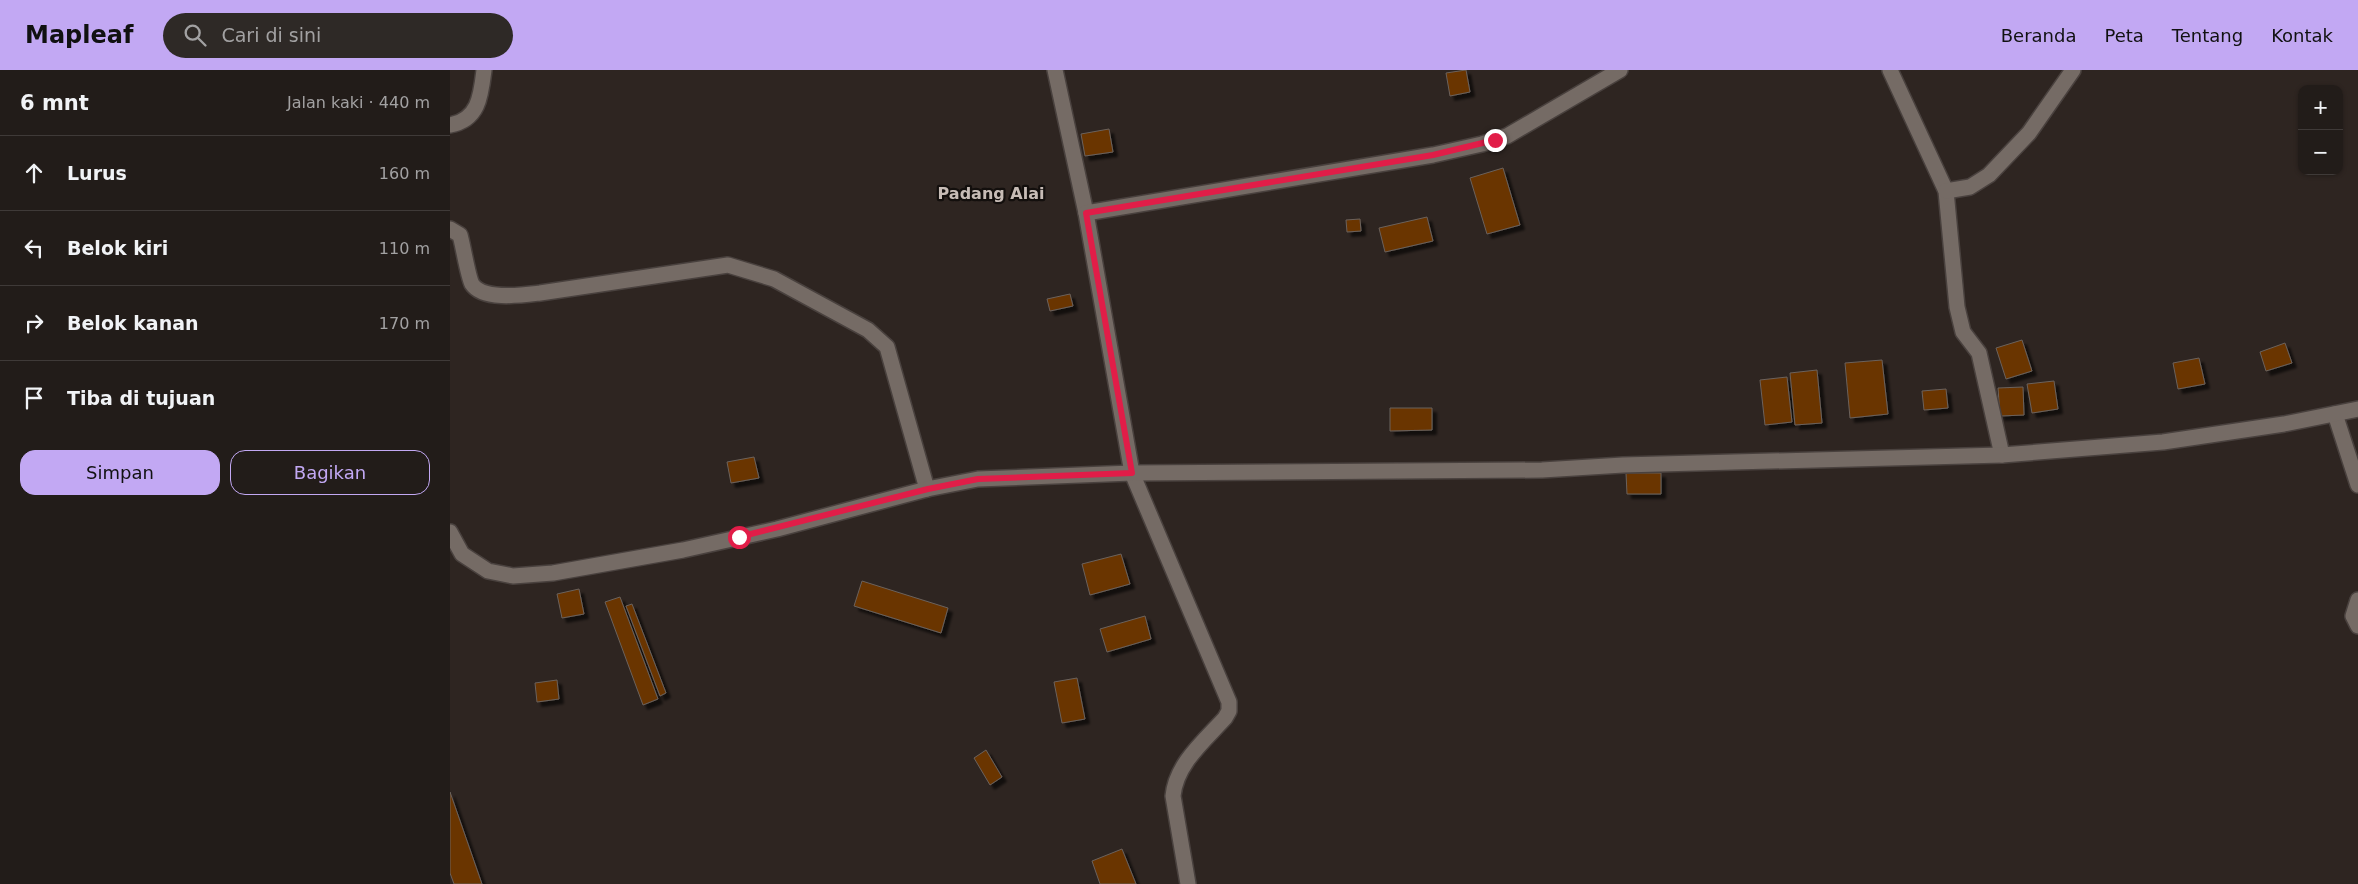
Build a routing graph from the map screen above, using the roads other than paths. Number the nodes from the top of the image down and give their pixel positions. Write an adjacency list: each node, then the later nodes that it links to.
1 (484, 70): 6 (street)
2 (1056, 70): 8 (street)
3 (1620, 70): 8 (street)
4 (1890, 70): 7 (street)
5 (2073, 70): 7 (street)
6 (450, 125)
7 (1946, 191): 12 (street)
8 (1086, 213): 13 (street)
9 (450, 229): 15 (street)
10 (2358, 408): 11 (street)
11 (2335, 414): 12 (street); 14 (street)
12 (2002, 455): 13 (street)
13 (1132, 473): 15 (street); 19 (street)
14 (2358, 485)
15 (928, 489): 16 (street)
16 (450, 532)
17 (2358, 600): 18 (street)
18 (2358, 626)
19 (1188, 884)

